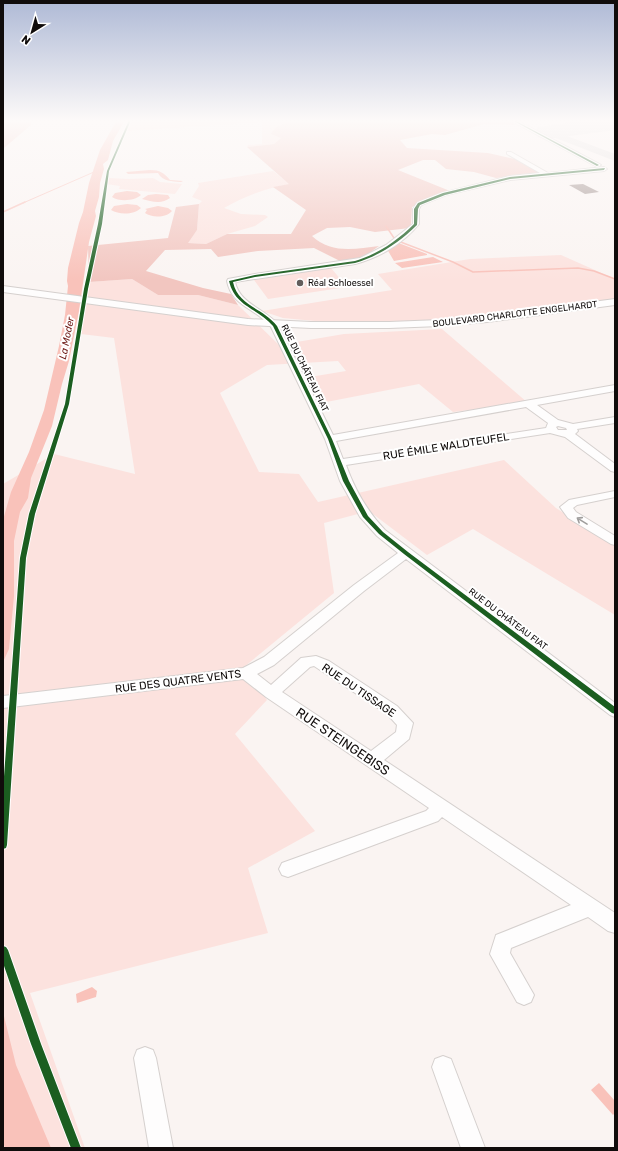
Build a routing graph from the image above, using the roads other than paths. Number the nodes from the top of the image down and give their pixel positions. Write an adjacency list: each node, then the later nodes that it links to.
1 (546, 174): 4 (street, RUE DU CHÂTEAU FIAT)
2 (3, 289): 4 (main road, BOULEVARD CHARLOTTE ENGELHARDT)
3 (615, 302): 4 (main road, BOULEVARD CHARLOTTE ENGELHARDT)
4 (273, 323): 10 (street, RUE DU CHÂTEAU FIAT)
5 (615, 388): 6 (street)
6 (529, 404): 8 (street); 10 (street)
7 (615, 420): 9 (street)
8 (553, 427): 9 (street); 11 (street, RUE ÉMILE WALDTEUFEL)
9 (570, 430): 12 (street)
10 (330, 439): 11 (street, RUE DU CHÂTEAU FIAT)
11 (339, 463): 15 (street, RUE DU CHÂTEAU FIAT)
12 (615, 469)
13 (615, 494): 14 (street, one-way to 13)
14 (615, 541)
15 (406, 553): 16 (street, RUE DES QUATRE VENTS); 19 (street, RUE DU CHÂTEAU FIAT)
16 (246, 673): 17 (street, RUE STEINGEBISS); 18 (street, RUE DES QUATRE VENTS)
17 (271, 693): 20 (street, RUE STEINGEBISS); 20 (street, RUE DU TISSAGE)
18 (5, 702)
19 (615, 711)
20 (372, 760): 21 (street, RUE STEINGEBISS)
21 (441, 807): 22 (street); 23 (street, RUE STEINGEBISS)
22 (288, 869)
23 (590, 907): 24 (street, RUE STEINGEBISS); 25 (street)
24 (615, 924)
25 (524, 995)
26 (145, 1058): 28 (street)
27 (443, 1067): 29 (street)
28 (161, 1148)
29 (473, 1148)

